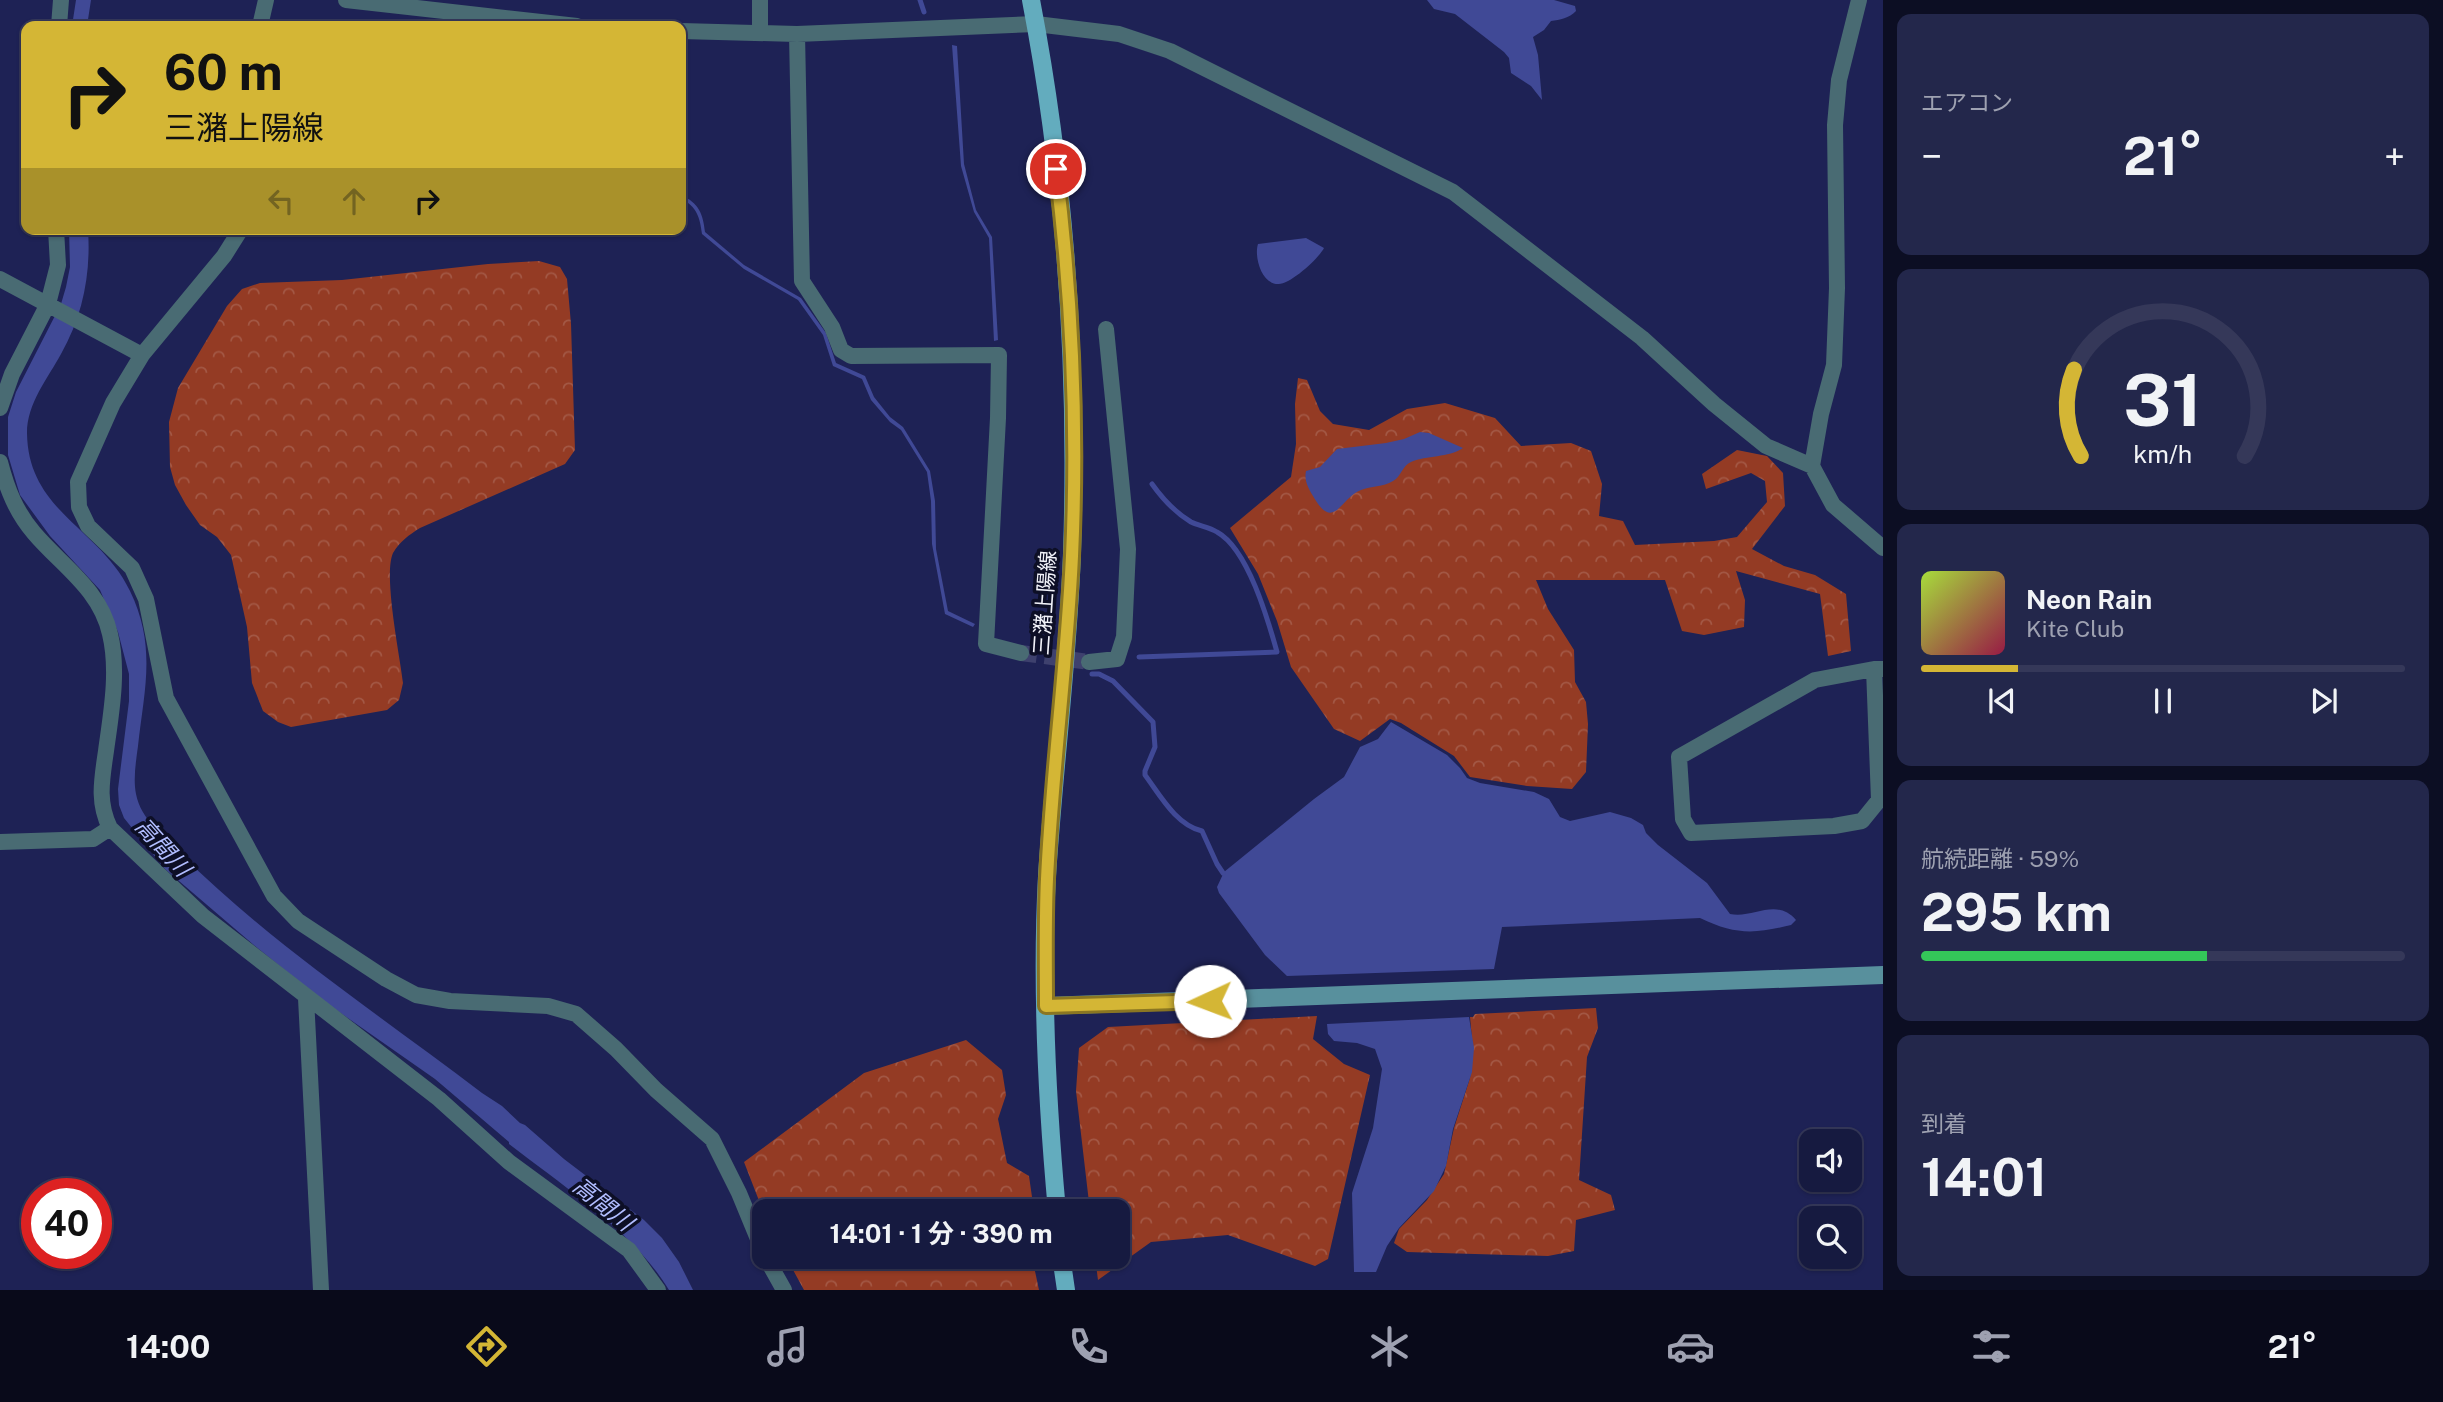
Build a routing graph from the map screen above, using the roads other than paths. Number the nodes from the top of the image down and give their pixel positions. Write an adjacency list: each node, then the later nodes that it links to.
1 (61, 0): 7 (street)
2 (266, 0): 8 (street)
3 (346, 0): 9 (street)
4 (760, 0): 12 (street)
5 (1031, 0): 10 (main road, 三潴上陽線)
6 (1859, 0): 22 (street)
7 (59, 21)
8 (261, 21)
9 (533, 21)
10 (1036, 24): 13 (street); 22 (street); 31 (main road, 三潴上陽線)
11 (686, 31): 12 (street)
12 (760, 33): 13 (street)
13 (797, 34): 24 (street)
14 (56, 235): 17 (street)
15 (237, 235): 19 (street)
16 (0, 279): 17 (street)
17 (51, 306): 19 (street); 20 (street)
18 (1106, 329): 25 (street)
19 (142, 355): 33 (street)
20 (0, 408)
21 (0, 462): 27 (street)
22 (1812, 466): 23 (street)
23 (1883, 548)
24 (1021, 653)
25 (1088, 662)
26 (1878, 669): 26 (street)
27 (110, 828): 28 (street); 30 (street)
28 (0, 842)
29 (1883, 975): 31 (street)
30 (306, 998): 36 (street); 37 (street)
31 (1046, 1006): 32 (main road, 三潴上陽線)
32 (1056, 1199)
33 (752, 1226)
34 (772, 1269): 38 (street)
35 (1063, 1269): 39 (main road)
36 (321, 1290)
37 (658, 1290)
38 (784, 1290)
39 (1066, 1290)

